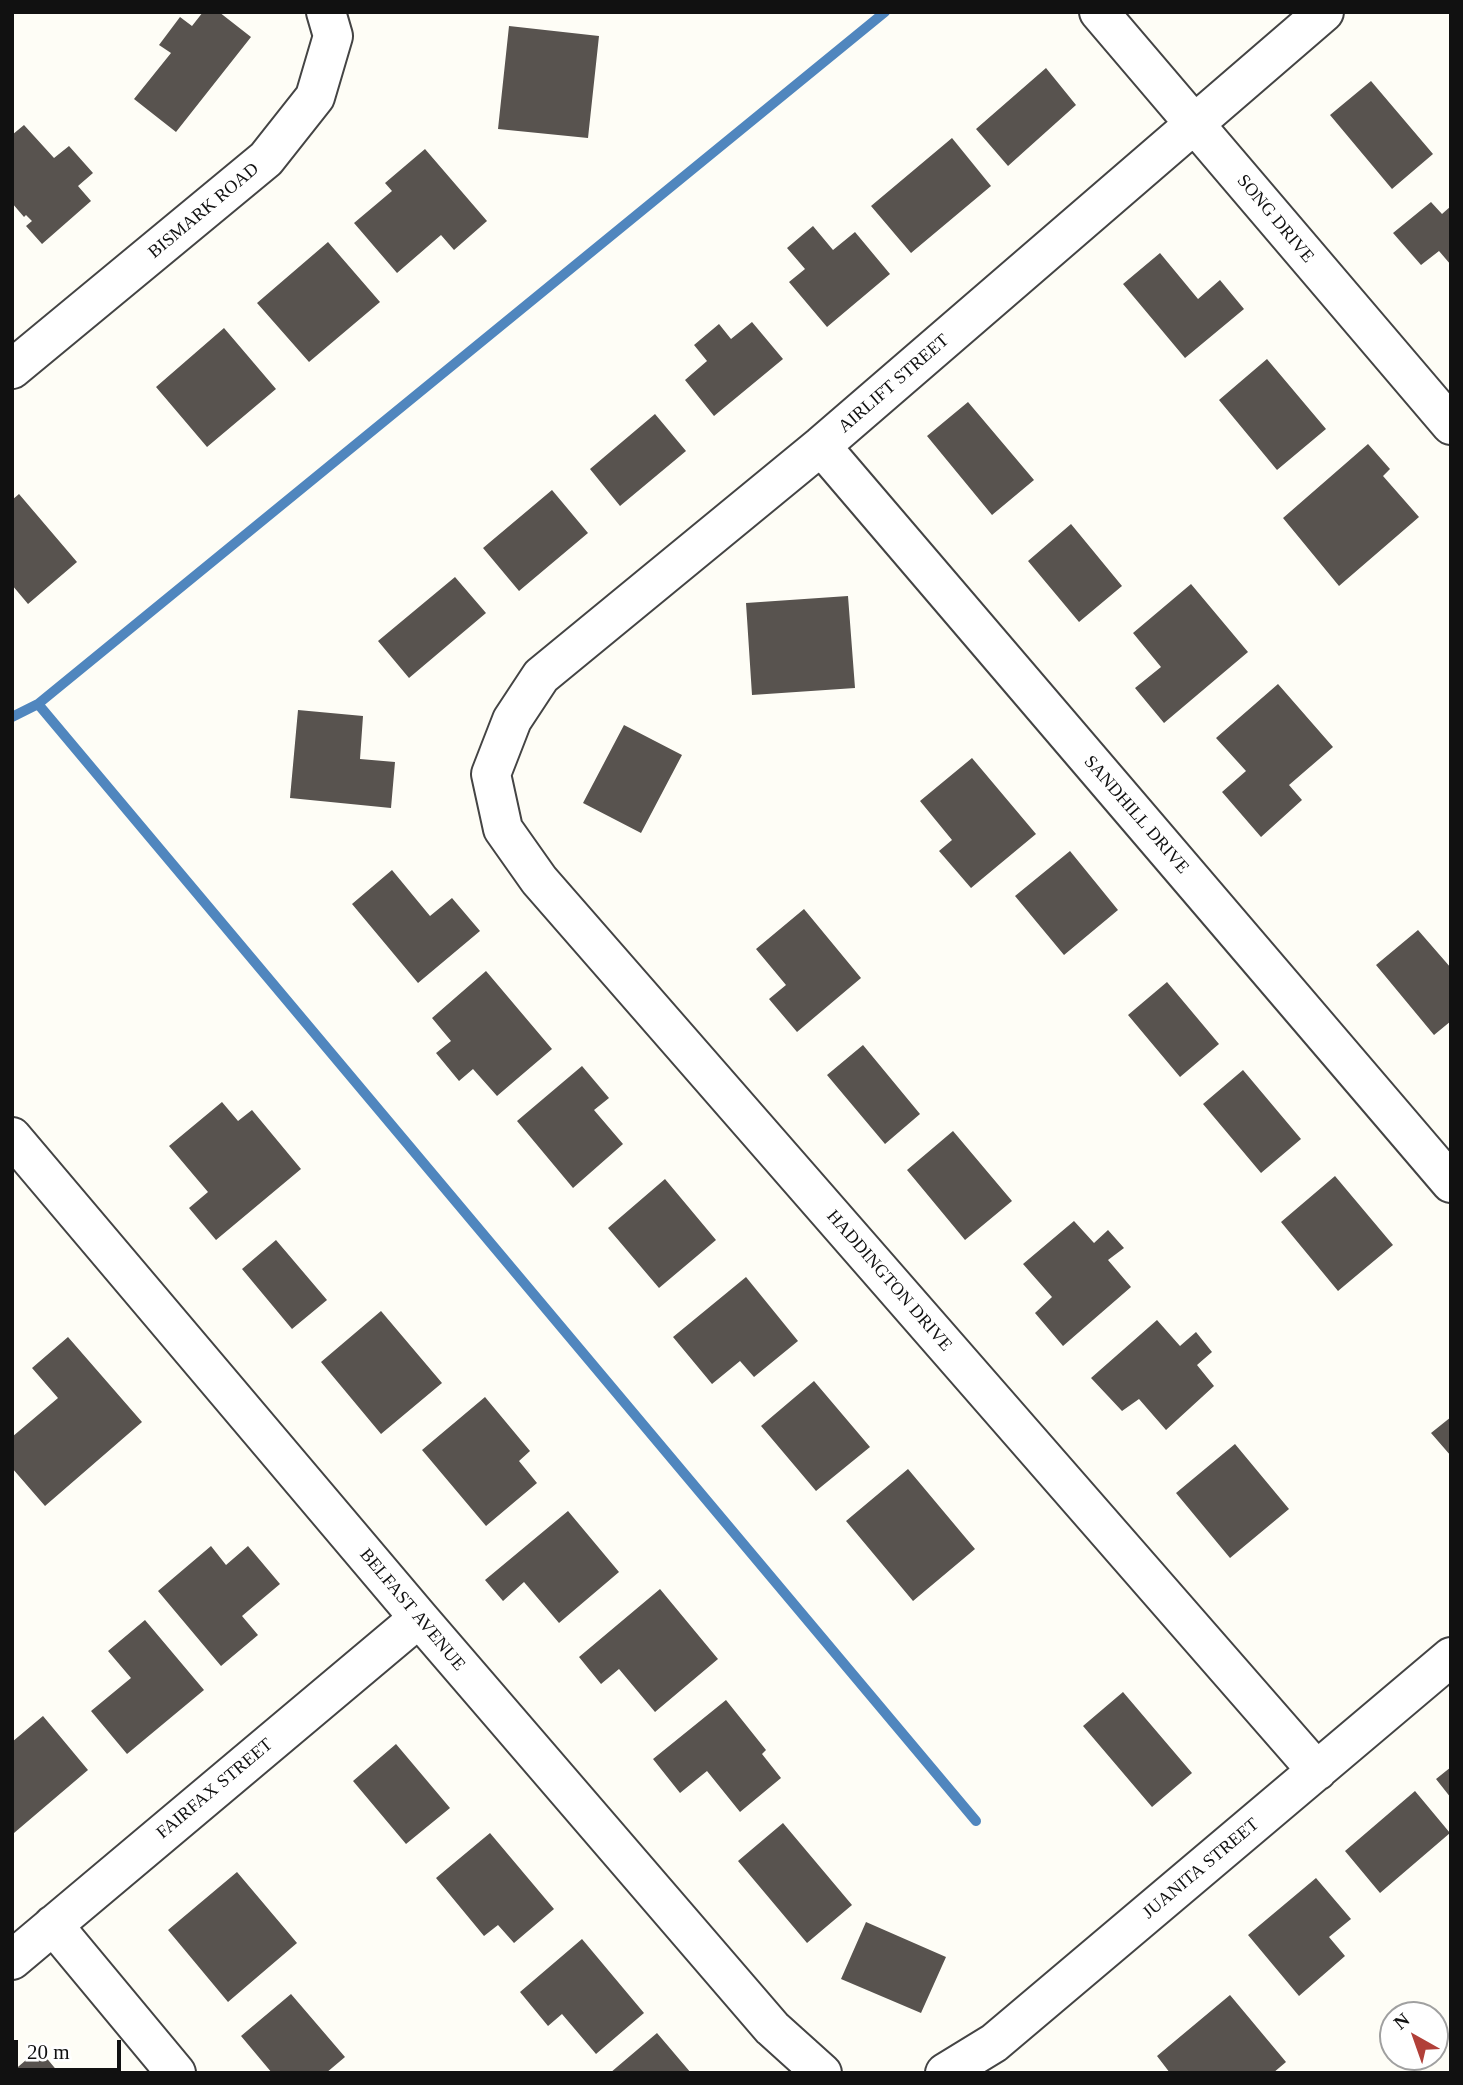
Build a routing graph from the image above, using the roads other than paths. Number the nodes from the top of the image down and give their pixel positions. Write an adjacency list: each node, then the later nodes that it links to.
1 (326, 12): 5 (street, BISMARK ROAD)
2 (1099, 12): 4 (street, SONG DRIVE)
3 (1324, 12): 4 (street, AIRLIFT STREET)
4 (1195, 125): 6 (street, SONG DRIVE); 7 (street, AIRLIFT STREET)
5 (14, 365)
6 (1451, 425)
7 (821, 446): 8 (street, AIRLIFT STREET); 10 (street, SANDHILL DRIVE)
8 (491, 774): 13 (street, HADDINGTON DRIVE)
9 (18, 1155): 11 (street, BELFAST AVENUE)
10 (1451, 1183)
11 (419, 1618): 14 (street, FAIRFAX STREET); 17 (street, BELFAST AVENUE)
12 (1451, 1657): 13 (street, JUANITA STREET)
13 (1317, 1771): 18 (street, JUANITA STREET)
14 (52, 1925): 15 (street, FAIRFAX STREET); 16 (street)
15 (12, 1960)
16 (176, 2073)
17 (822, 2073)
18 (945, 2073)

